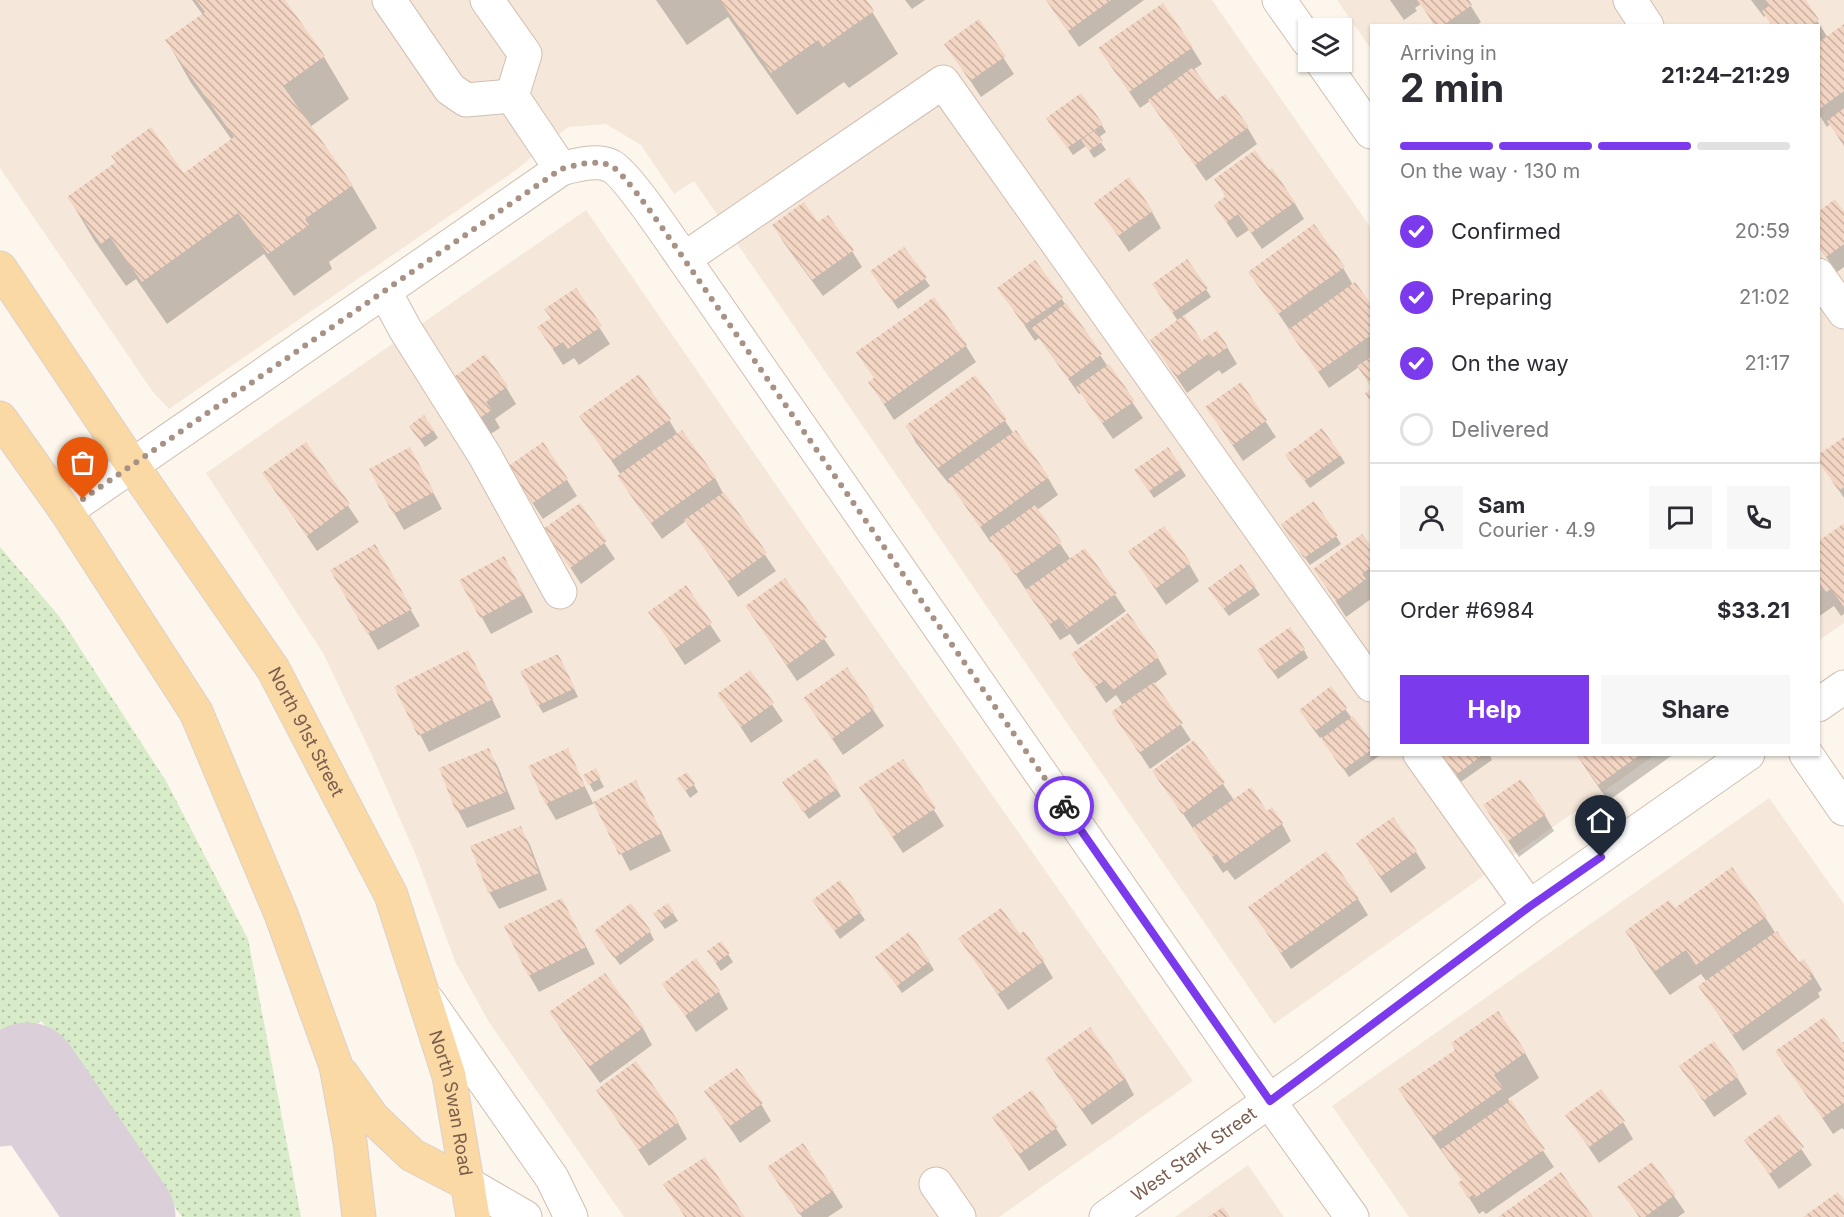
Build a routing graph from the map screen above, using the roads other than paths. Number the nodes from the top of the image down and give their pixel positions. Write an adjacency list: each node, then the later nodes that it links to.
1 (389, 0): 8 (street)
2 (487, 0): 8 (street)
3 (1279, 0): 6 (street)
4 (1630, 0): 5 (street)
5 (1646, 24)
6 (1298, 27)
7 (1329, 72): 9 (street)
8 (512, 96): 10 (street)
9 (1370, 131)
10 (573, 166): 11 (street); 14 (street)
11 (684, 259): 20 (street); 30 (street)
12 (0, 268): 17 (main road, North 91st Street)
13 (1820, 277): 15 (street)
14 (385, 292): 17 (street); 19 (street)
15 (1844, 312)
16 (0, 418): 18 (main road)
17 (132, 465): 18 (street); 28 (main road, North 91st Street)
18 (66, 511): 29 (main road)
19 (560, 592)
20 (1370, 684)
21 (1844, 687): 22 (street)
22 (1820, 704)
23 (1421, 756): 27 (street)
24 (1745, 756): 27 (street, West Stark Street)
25 (1807, 756): 26 (street)
26 (1844, 809)
27 (1529, 907): 30 (street, West Stark Street)
28 (422, 992): 31 (main road, North Swan Road); 36 (street, North 91st Street)
29 (336, 1066): 31 (main road); 33 (main road)
30 (1270, 1101): 38 (street, West Stark Street); 39 (street)
31 (468, 1184): 34 (main road, North Swan Road); 35 (street)
32 (936, 1184): 37 (street)
33 (359, 1217)
34 (473, 1217)
35 (525, 1217)
36 (571, 1217)
37 (959, 1217)
38 (1106, 1217)
39 (1352, 1217)

